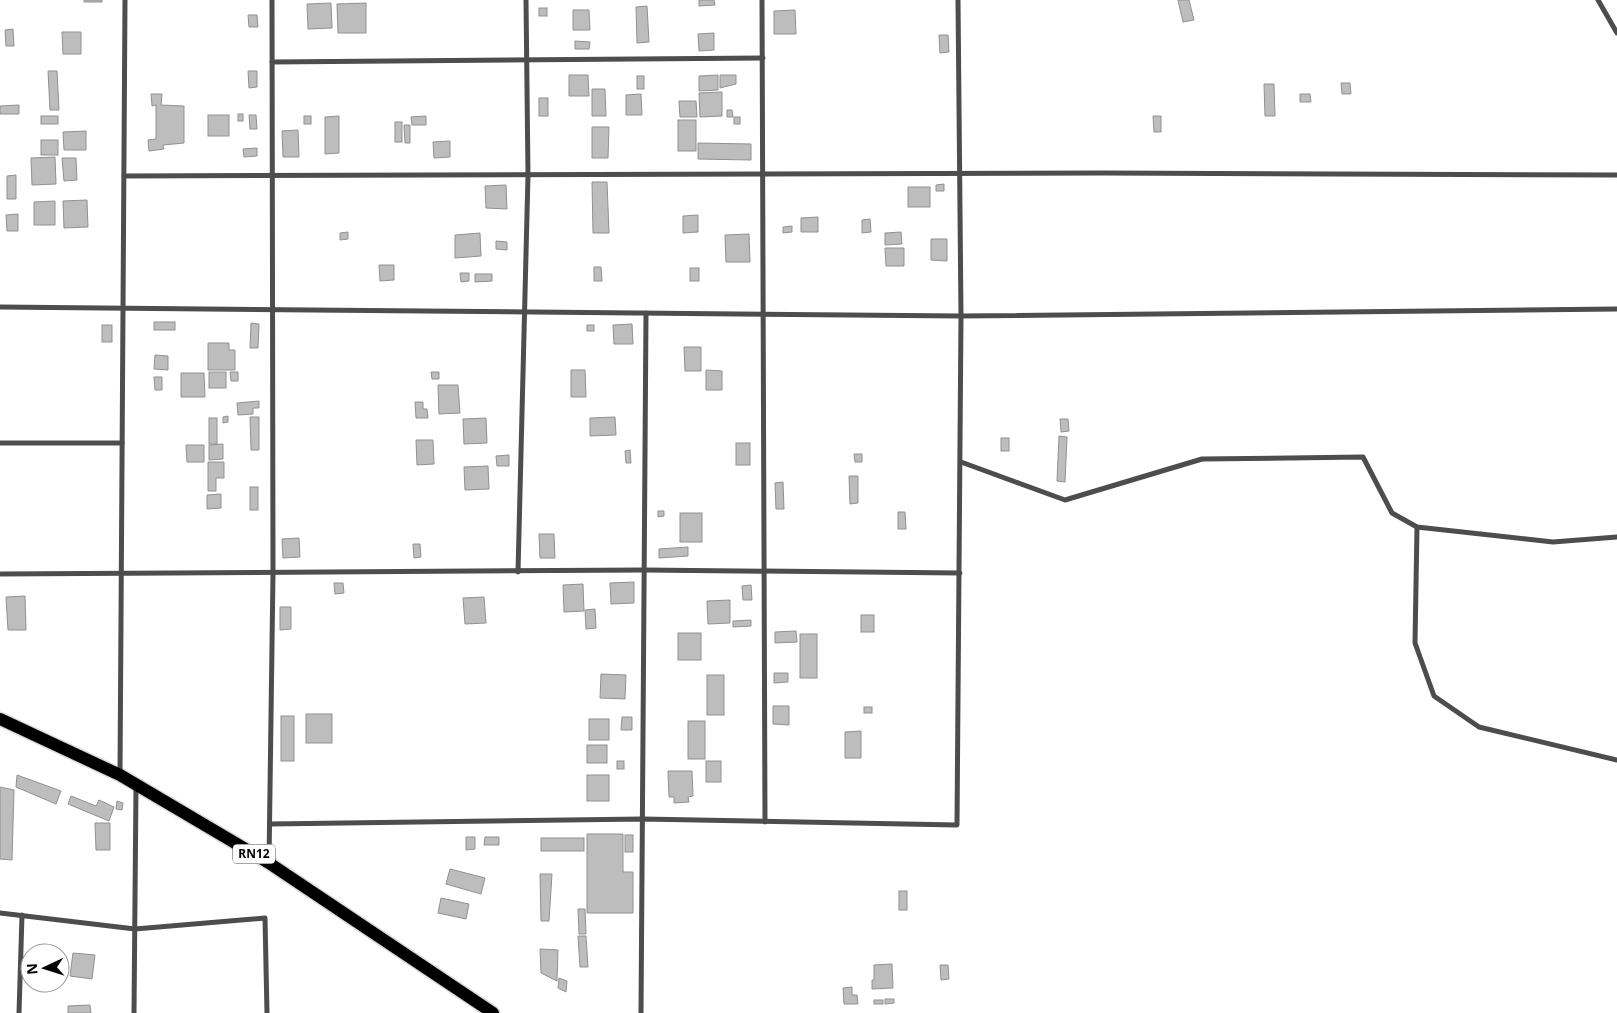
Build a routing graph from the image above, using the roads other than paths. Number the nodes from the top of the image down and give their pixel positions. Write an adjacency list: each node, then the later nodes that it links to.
1 (124, 0): 16 (street)
2 (272, 0): 10 (street)
3 (526, 0): 9 (street)
4 (762, 0): 8 (street)
5 (958, 0): 12 (street)
6 (1598, 0): 7 (street)
7 (1617, 33)
8 (763, 58): 9 (street); 11 (street)
9 (526, 60): 10 (street); 14 (street)
10 (272, 62): 13 (street)
11 (764, 174): 12 (street); 14 (street); 23 (street)
12 (960, 174): 15 (street); 24 (street)
13 (272, 175): 14 (street); 16 (street); 20 (street)
14 (528, 175): 21 (street)
15 (1617, 175)
16 (124, 176): 18 (street)
17 (0, 307): 18 (street)
18 (123, 308): 20 (street); 26 (street)
19 (1617, 308): 24 (street)
20 (272, 310): 21 (street); 33 (street)
21 (524, 312): 22 (street); 32 (street)
22 (646, 313): 23 (street); 30 (street)
23 (765, 314): 24 (street); 31 (street)
24 (961, 316): 27 (street)
25 (0, 443): 26 (street)
26 (122, 443): 36 (street)
27 (961, 462): 28 (street); 34 (street)
28 (1417, 527): 29 (street); 38 (street)
29 (1617, 537)
30 (644, 570): 31 (street); 32 (street); 41 (street)
31 (765, 571): 34 (street); 42 (street)
32 (518, 572): 33 (street)
33 (273, 573): 36 (street); 43 (street)
34 (960, 573): 42 (street)
35 (0, 574): 36 (street)
36 (121, 574): 39 (street)
37 (0, 719): 39 (main road, RN12)
38 (1617, 760)
39 (120, 775): 40 (main road, RN12)
40 (136, 784): 44 (main road, RN12); 47 (street)
41 (643, 819): 42 (street); 43 (street); 52 (street)
42 (765, 822)
43 (270, 824): 44 (street)
44 (269, 863): 51 (main road, RN12)
45 (0, 913): 46 (street)
46 (22, 915): 47 (street); 48 (street)
47 (135, 929): 49 (street); 50 (street)
48 (19, 1013)
49 (134, 1013)
50 (267, 1013)
51 (493, 1013)
52 (642, 1013)

